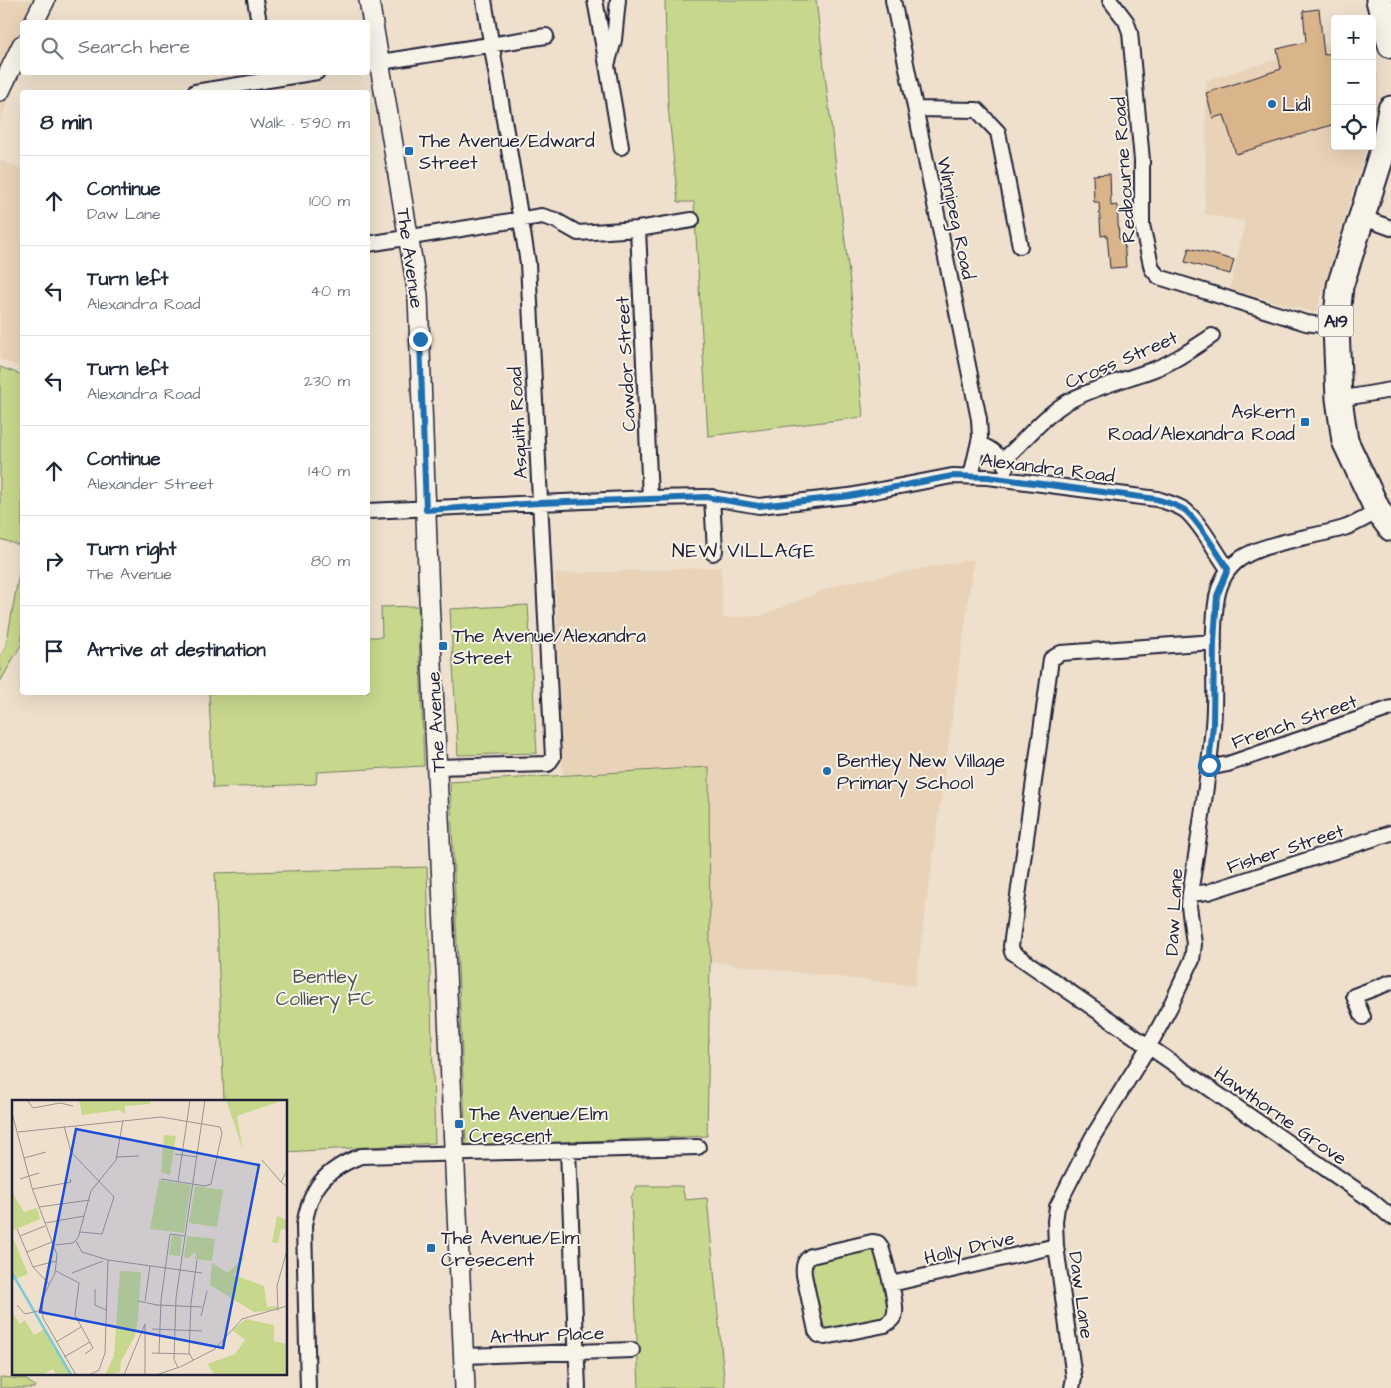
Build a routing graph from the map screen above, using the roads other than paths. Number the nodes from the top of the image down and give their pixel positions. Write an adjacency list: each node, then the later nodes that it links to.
1 (45, 0): 10 (street)
2 (255, 0): 11 (street)
3 (369, 0): 16 (street, The Avenue)
4 (484, 0): 13 (street, Asquith Road)
5 (595, 0): 17 (street)
6 (618, 0): 17 (street)
7 (894, 0): 22 (street, Winnipeg Road)
8 (1110, 0): 33 (street, Redbourne Road)
9 (1385, 9): 14 (highway)
10 (35, 20)
11 (259, 20)
12 (546, 36): 13 (street)
13 (491, 44): 16 (street); 26 (street, Asquith Road)
14 (1391, 45)
15 (20, 49): 21 (street)
16 (373, 63): 30 (street, The Avenue)
17 (607, 65): 24 (street)
18 (303, 75): 19 (street)
19 (269, 82): 20 (street)
20 (210, 90)
21 (0, 91)
22 (916, 109): 32 (street); 37 (street, Winnipeg Road)
23 (1391, 109): 25 (highway, A19)
24 (620, 147)
25 (1361, 217): 28 (street); 33 (highway, A19)
26 (521, 219): 29 (street); 30 (street); 43 (street, Asquith Road)
27 (692, 220): 29 (street)
28 (1391, 228)
29 (638, 229): 42 (street, Cawdor Street)
30 (410, 237): 31 (street); 44 (street, The Avenue)
31 (370, 244)
32 (1020, 246)
33 (1336, 327): 36 (highway, A19)
34 (1212, 336): 38 (street, Cross Street)
35 (1391, 390): 36 (street)
36 (1339, 399): 46 (highway, A19)
37 (979, 444): 38 (street); 39 (street, Winnipeg Road)
38 (1003, 460): 40 (street)
39 (971, 476): 40 (street, Alexandra Road); 41 (street, Alexandra Road)
40 (1006, 480): 48 (street, Alexandra Road)
41 (714, 497): 42 (street, Alexandra Road); 47 (street)
42 (650, 498): 43 (street, Alexandra Road)
43 (539, 503): 44 (street, Alexandra Road); 52 (street, Asquith Road)
44 (426, 510): 45 (street, Alexandra Road); 52 (street, The Avenue)
45 (370, 511)
46 (1385, 520): 48 (street)
47 (713, 553)
48 (1228, 569): 49 (street, Daw Lane)
49 (1214, 642): 51 (street, Daw Lane); 57 (street, Hawthorne Grove)
50 (1391, 708): 51 (street, French Street)
51 (1209, 765): 54 (street, Daw Lane)
52 (437, 767): 60 (street, The Avenue)
53 (1391, 834): 54 (street, Fisher Street)
54 (1190, 894): 57 (street, Daw Lane)
55 (1391, 982): 56 (street)
56 (1363, 1017)
57 (1149, 1046): 61 (street, Hawthorne Grove); 62 (street, Daw Lane)
58 (698, 1148): 59 (street)
59 (568, 1151): 60 (street); 65 (street)
60 (454, 1154): 66 (street, The Avenue); 67 (street)
61 (1391, 1217)
62 (1056, 1246): 63 (street, Holly Drive); 70 (street, Daw Lane)
63 (891, 1284): 63 (street)
64 (632, 1350): 65 (street, Arthur Place)
65 (577, 1351): 66 (street, Arthur Place); 69 (street)
66 (464, 1356): 68 (street, The Avenue)
67 (308, 1388)
68 (465, 1388)
69 (578, 1388)
70 (1072, 1388)

